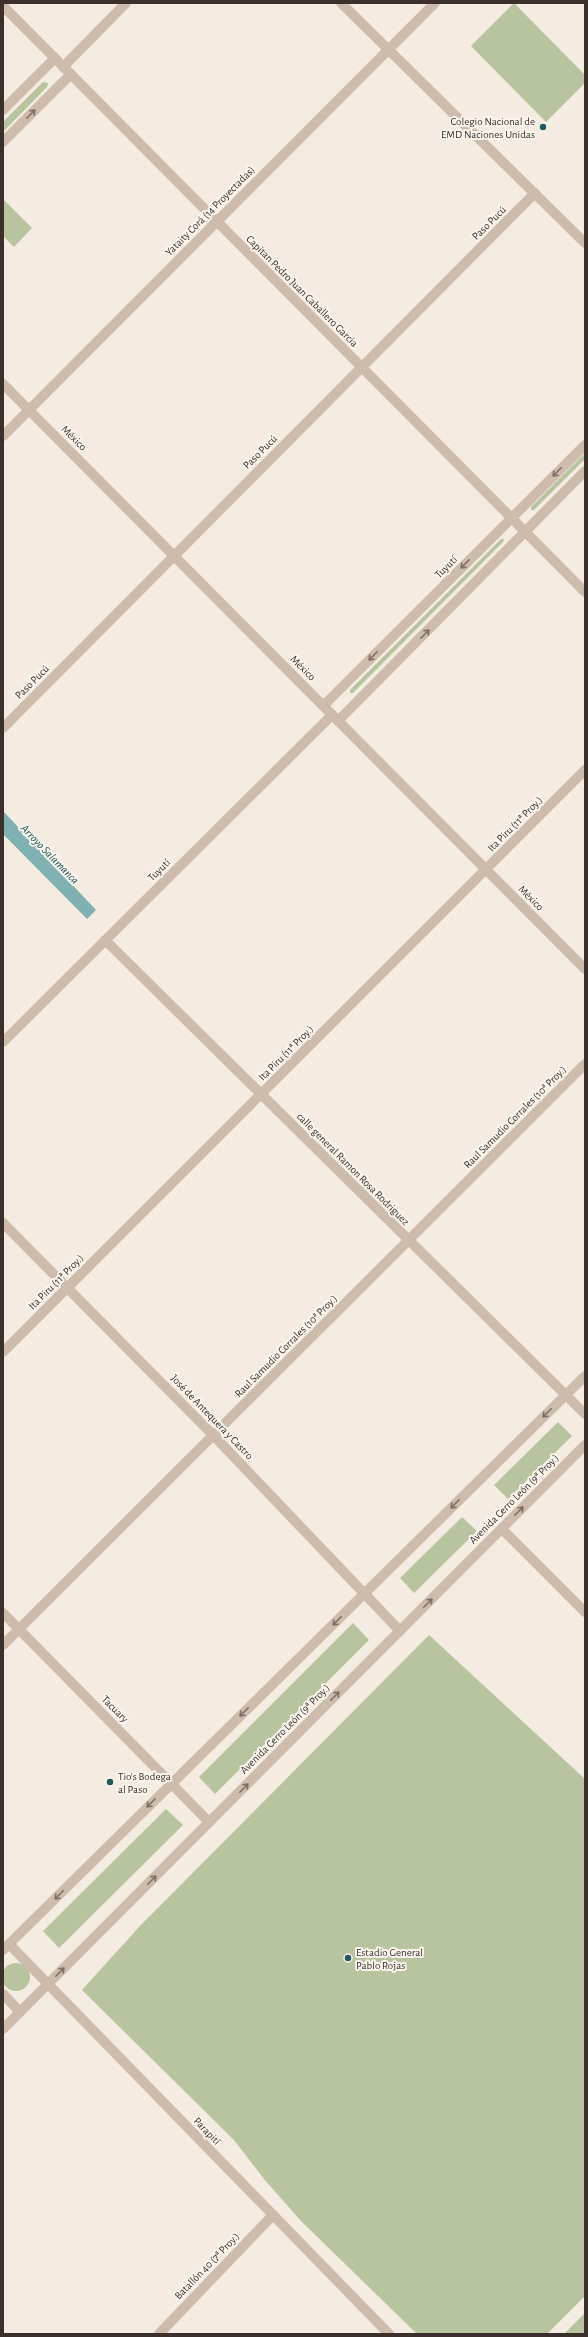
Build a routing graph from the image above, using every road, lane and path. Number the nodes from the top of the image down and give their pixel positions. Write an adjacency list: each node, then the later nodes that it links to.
1 (126, 3): 7 (street)
2 (341, 3): 5 (street)
3 (435, 3): 5 (street, Yataity Corá (14 Proyectadas))
4 (3, 6): 6 (street, Capitan Pedro Juan Caballero Garcia)
5 (388, 50): 10 (street); 11 (street, Yataity Corá (14 Proyectadas))
6 (55, 58): 7 (street, Capitan Pedro Juan Caballero Garcia); 8 (street)
7 (67, 71): 9 (street, one-way to 7); 11 (street, Capitan Pedro Juan Caballero Garcia)
8 (3, 110)
9 (3, 142)
10 (535, 194): 12 (street); 13 (street, Paso Pucú)
11 (217, 222): 13 (street, Capitan Pedro Juan Caballero Garcia); 15 (street, Yataity Corá (14 Proyectadas))
12 (585, 243)
13 (362, 367): 19 (street, Capitan Pedro Juan Caballero Garcia); 21 (street, Paso Pucú)
14 (3, 384): 15 (street, México)
15 (29, 410): 16 (street, Yataity Corá (14 Proyectadas)); 21 (street, México)
16 (3, 436)
17 (585, 445): 19 (street, Tuyutí, one-way to 19)
18 (585, 472): 20 (street, Tuyutí)
19 (512, 518): 20 (street, Capitan Pedro Juan Caballero Garcia); 23 (street, Tuyutí, one-way to 23)
20 (525, 531): 22 (street, Capitan Pedro Juan Caballero Garcia); 24 (street, Tuyutí, one-way to 20)
21 (174, 556): 23 (street, México); 25 (street, Paso Pucú)
22 (585, 592)
23 (323, 706): 24 (street, México)
24 (335, 718): 27 (street, México); 28 (street, Tuyutí)
25 (3, 728)
26 (585, 770): 27 (street, Ita Piru (11ª Proy.))
27 (486, 869): 29 (street, México); 32 (street, Ita Piru (11ª Proy.))
28 (105, 940): 30 (street, Tuyutí); 32 (street, calle general Ramon Rosa Rodriguez)
29 (585, 969)
30 (3, 1042)
31 (585, 1064): 34 (street, Raul Samudio Corrales (10ª Proy.))
32 (261, 1094): 34 (street, calle general Ramon Rosa Rodriguez); 35 (street, Ita Piru (11ª Proy.))
33 (3, 1224): 35 (street, José de Antequera y Castro)
34 (408, 1240): 38 (street, calle general Ramon Rosa Rodriguez); 40 (street, Raul Samudio Corrales (10ª Proy.))
35 (67, 1288): 36 (street, Ita Piru (11ª Proy.)); 40 (street, José de Antequera y Castro)
36 (3, 1352)
37 (585, 1376): 38 (street)
38 (566, 1395): 39 (street, calle general Ramon Rosa Rodriguez); 43 (street, one-way to 43)
39 (585, 1414)
40 (213, 1435): 43 (street, José de Antequera y Castro); 46 (street, Raul Samudio Corrales (10ª Proy.))
41 (585, 1445): 42 (street, Avenida Cerro León (9ª Proy.), one-way to 41)
42 (502, 1528): 44 (street); 47 (street, Avenida Cerro León (9ª Proy.), one-way to 42)
43 (364, 1593): 47 (street, José de Antequera y Castro); 49 (street, one-way to 49)
44 (585, 1612)
45 (3, 1613): 46 (street, Tacuary)
46 (19, 1629): 48 (street, Raul Samudio Corrales (10ª Proy.)); 49 (street, Tacuary)
47 (400, 1631): 50 (street, Avenida Cerro León (9ª Proy.), one-way to 47)
48 (3, 1645)
49 (171, 1784): 50 (street, Tacuary); 51 (street, one-way to 51)
50 (210, 1822): 52 (street, Avenida Cerro León (9ª Proy.), one-way to 50)
51 (6, 1947): 52 (street, Parapití)
52 (48, 1984): 54 (street, Avenida Cerro León (9ª Proy.)); 56 (street, Parapití)
53 (3, 1994): 54 (street)
54 (20, 2012): 55 (street, Avenida Cerro León (9ª Proy.))
55 (3, 2029)
56 (273, 2215): 57 (street, Batallón 40 (7ª Proy.)); 58 (street, Parapití)
57 (159, 2334)
58 (389, 2334)

